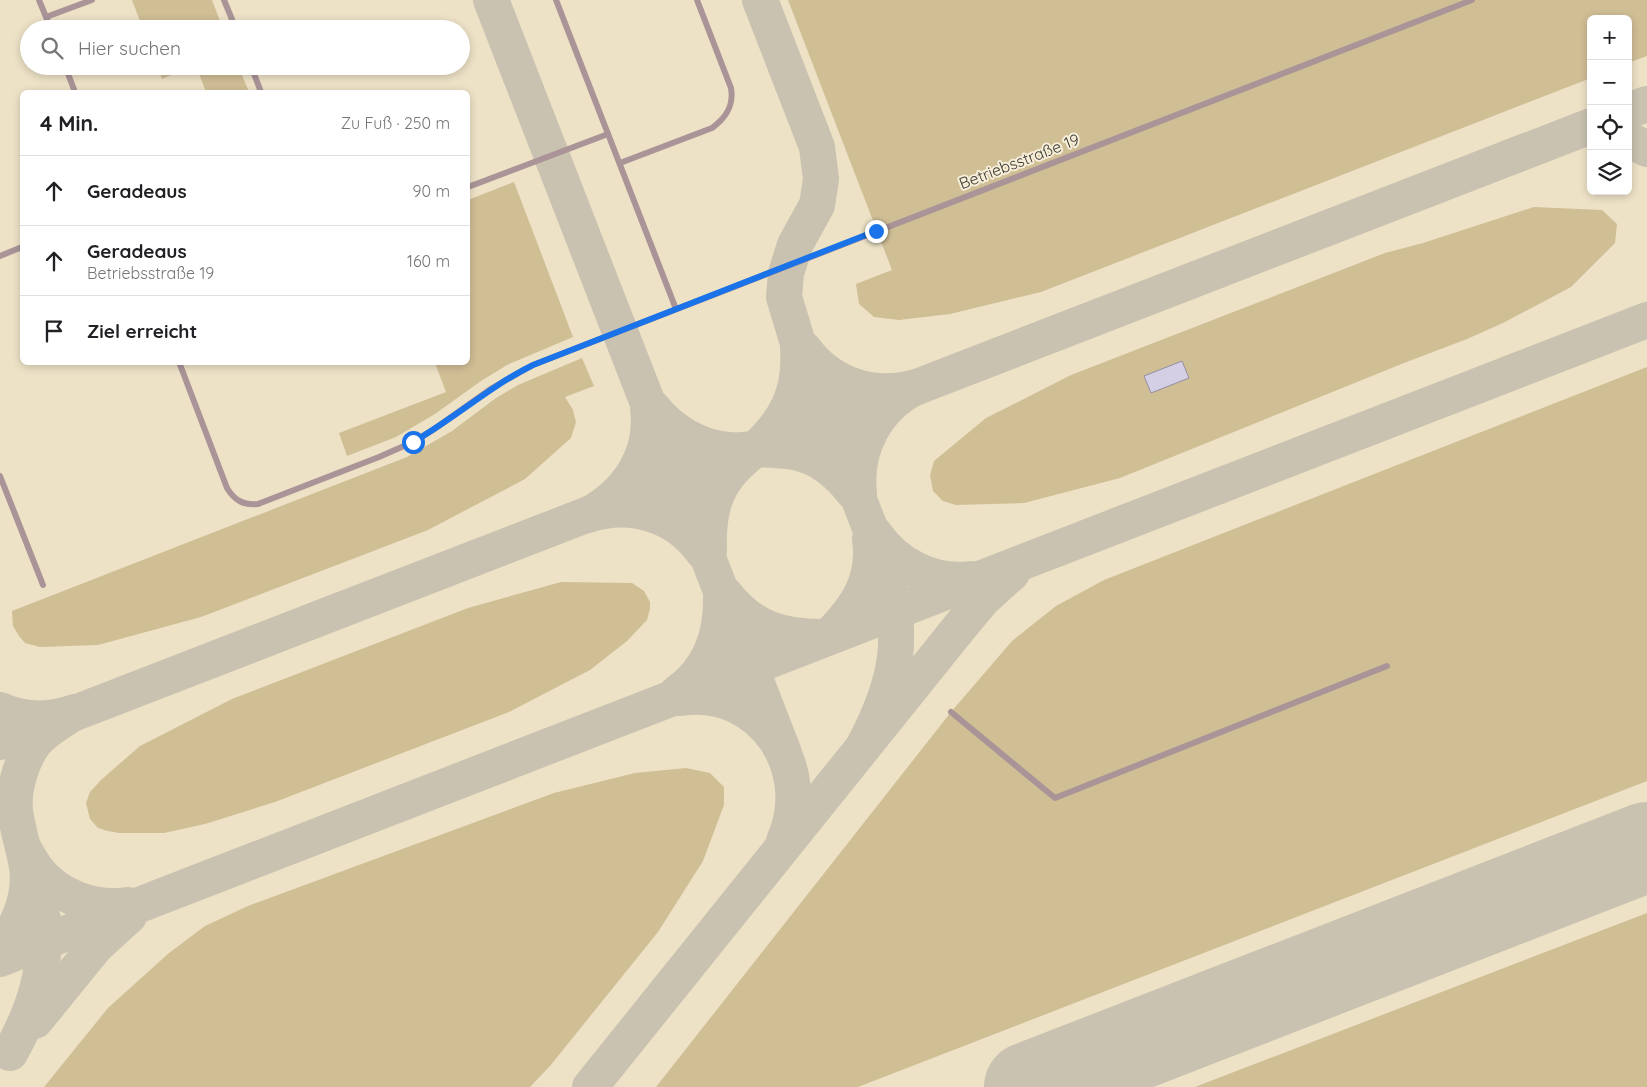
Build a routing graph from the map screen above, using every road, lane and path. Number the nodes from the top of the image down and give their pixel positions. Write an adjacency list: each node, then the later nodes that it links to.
1 (40, 0): 7 (lane)
2 (92, 0): 7 (lane)
3 (224, 0): 9 (lane)
4 (556, 0): 14 (lane)
5 (697, 0): 15 (lane)
6 (1472, 0): 19 (lane, Betriebsstraße 19)
7 (46, 17): 8 (lane)
8 (47, 20)
9 (232, 20)
10 (68, 75): 12 (lane)
11 (254, 75): 13 (lane)
12 (74, 90)
13 (260, 90)
14 (608, 134): 15 (lane); 16 (lane)
15 (620, 163): 19 (lane)
16 (470, 186)
17 (20, 248): 18 (lane)
18 (0, 256)
19 (676, 309): 20 (lane, Betriebsstraße 19)
20 (180, 365)
21 (0, 476): 22 (lane)
22 (43, 585)
23 (1387, 666): 24 (lane)
24 (951, 712)

